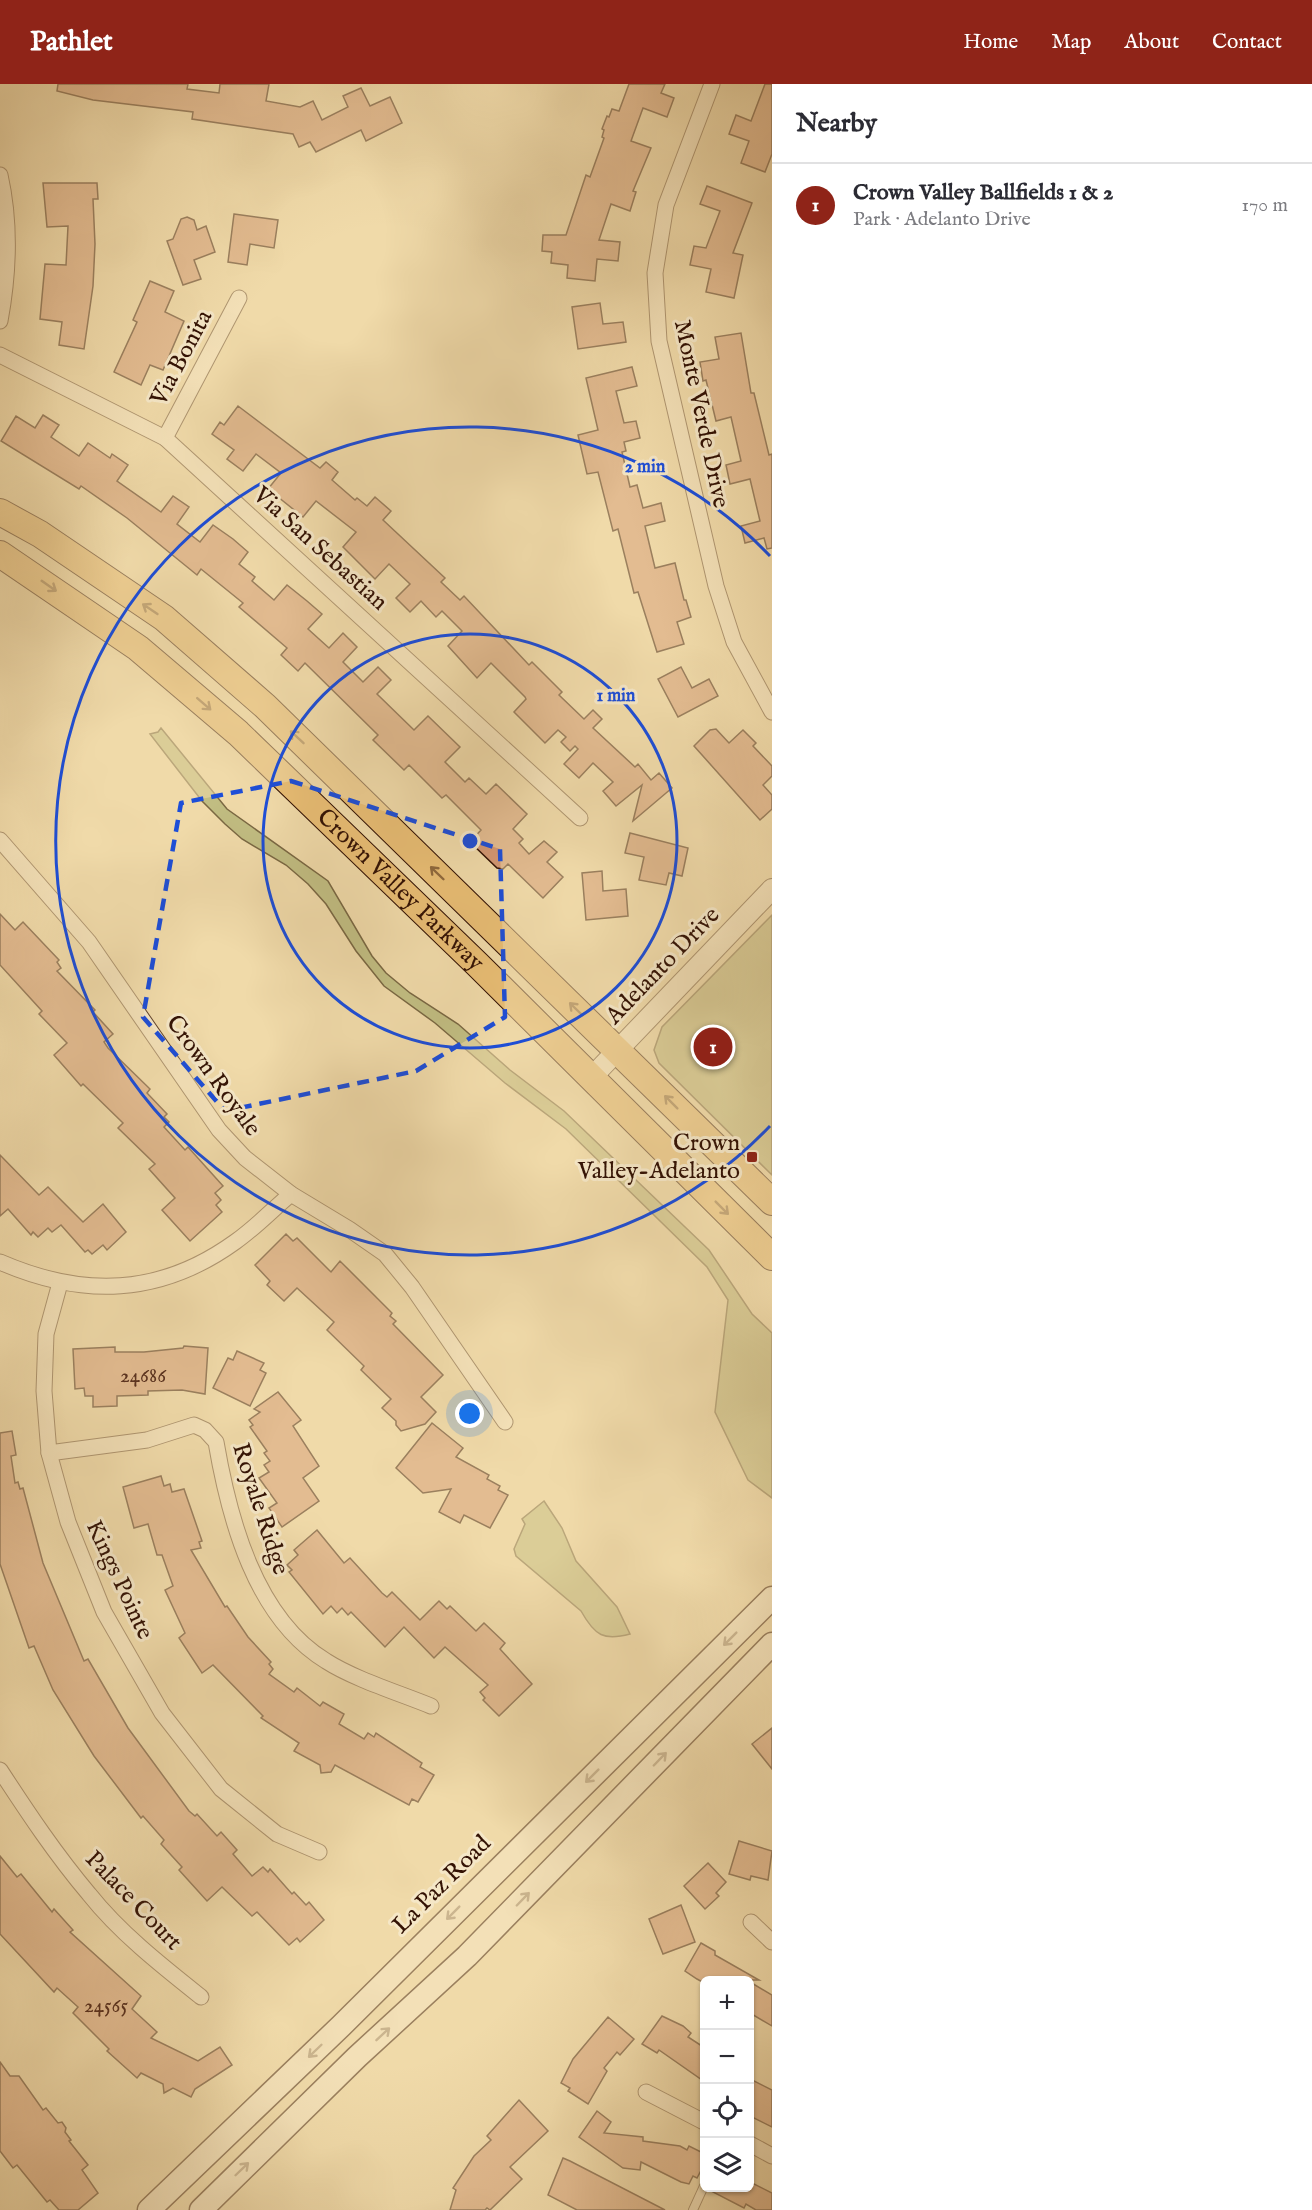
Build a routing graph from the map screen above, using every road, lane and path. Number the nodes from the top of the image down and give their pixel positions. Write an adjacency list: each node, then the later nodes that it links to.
1 (712, 84): 10 (street, Monte Verde Drive)
2 (0, 175): 3 (street)
3 (3, 288): 5 (street)
4 (239, 298): 7 (street, Via Bonita)
5 (0, 321)
6 (0, 355): 7 (street, Via San Sebastian)
7 (165, 438): 11 (street, Via San Sebastian)
8 (0, 512): 14 (main road, Crown Valley Parkway, one-way to 8)
9 (0, 554): 15 (main road, Crown Valley Parkway, one-way to 15)
10 (772, 712)
11 (580, 818)
12 (0, 840): 16 (street, Crown Royale)
13 (772, 889): 14 (street, Adelanto Drive)
14 (618, 1050): 15 (street, Adelanto Drive); 17 (main road, Crown Valley Parkway, one-way to 14)
15 (591, 1078): 18 (main road, Crown Valley Parkway, one-way to 18)
16 (291, 1194): 20 (street); 21 (street, Crown Royale)
17 (772, 1202)
18 (772, 1257)
19 (0, 1262): 20 (street)
20 (60, 1283): 22 (street, Kings Pointe)
21 (505, 1422)
22 (49, 1453): 25 (street, Royale Ridge); 27 (street, Kings Pointe)
23 (772, 1598): 36 (main road, La Paz Road, one-way to 36)
24 (772, 1644): 37 (main road, one-way to 24)
25 (431, 1706)
26 (0, 1770): 30 (street, Palace Court)
27 (319, 1852)
28 (751, 1922): 29 (street)
29 (772, 1942)
30 (201, 1996)
31 (646, 2092): 32 (street)
32 (700, 2119)
33 (754, 2146): 34 (street)
34 (772, 2156)
35 (702, 2192): 38 (lane)
36 (149, 2210)
37 (201, 2210)
38 (693, 2210)

